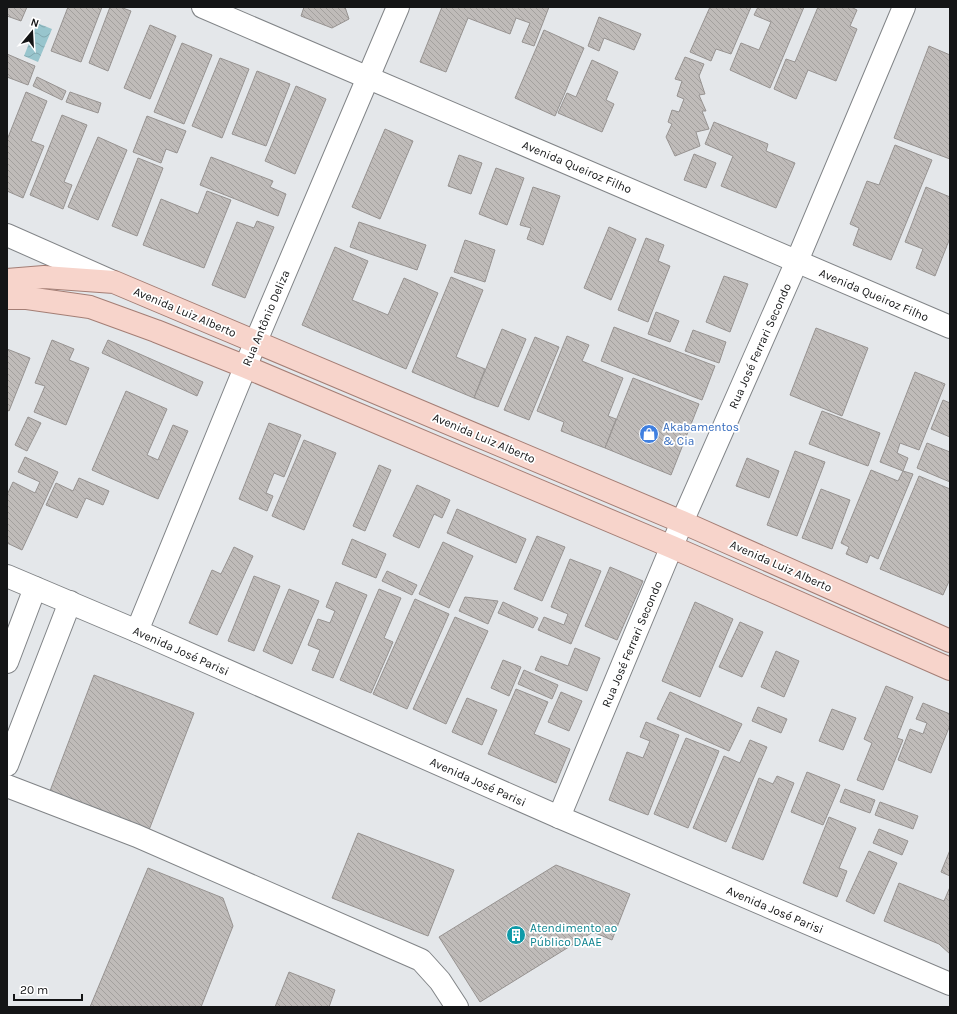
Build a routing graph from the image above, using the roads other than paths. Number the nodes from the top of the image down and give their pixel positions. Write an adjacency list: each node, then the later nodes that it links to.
1 (203, 7): 4 (street, Avenida Queiroz Filho)
2 (398, 7): 4 (street, Rua Antônio Deliza)
3 (904, 7): 6 (street, Rua José Ferrari Secondo)
4 (368, 76): 6 (street, Avenida Queiroz Filho); 11 (street, Rua Antônio Deliza)
5 (7, 235): 8 (street)
6 (797, 261): 10 (street, Avenida Queiroz Filho); 13 (street, Rua José Ferrari Secondo)
7 (7, 280): 8 (main road, Avenida Luiz Alberto)
8 (114, 282): 11 (main road, Avenida Luiz Alberto)
9 (7, 298): 12 (main road)
10 (950, 327)
11 (256, 341): 12 (street, Rua Antônio Deliza); 13 (main road, Avenida Luiz Alberto)
12 (246, 367): 14 (main road); 18 (street, Rua Antônio Deliza)
13 (682, 522): 14 (street, Rua José Ferrari Secondo); 19 (main road, Avenida Luiz Alberto)
14 (672, 547): 21 (main road); 24 (street, Rua José Ferrari Secondo)
15 (7, 576): 16 (street, Avenida José Parisi)
16 (36, 588): 17 (street, Avenida José Parisi); 20 (street)
17 (70, 602): 18 (street, Avenida José Parisi); 22 (street)
18 (137, 631): 24 (street, Avenida José Parisi)
19 (950, 641)
20 (7, 662)
21 (950, 669)
22 (7, 765)
23 (7, 786): 26 (street)
24 (559, 817): 25 (street, Avenida José Parisi)
25 (950, 984)
26 (456, 1007)

